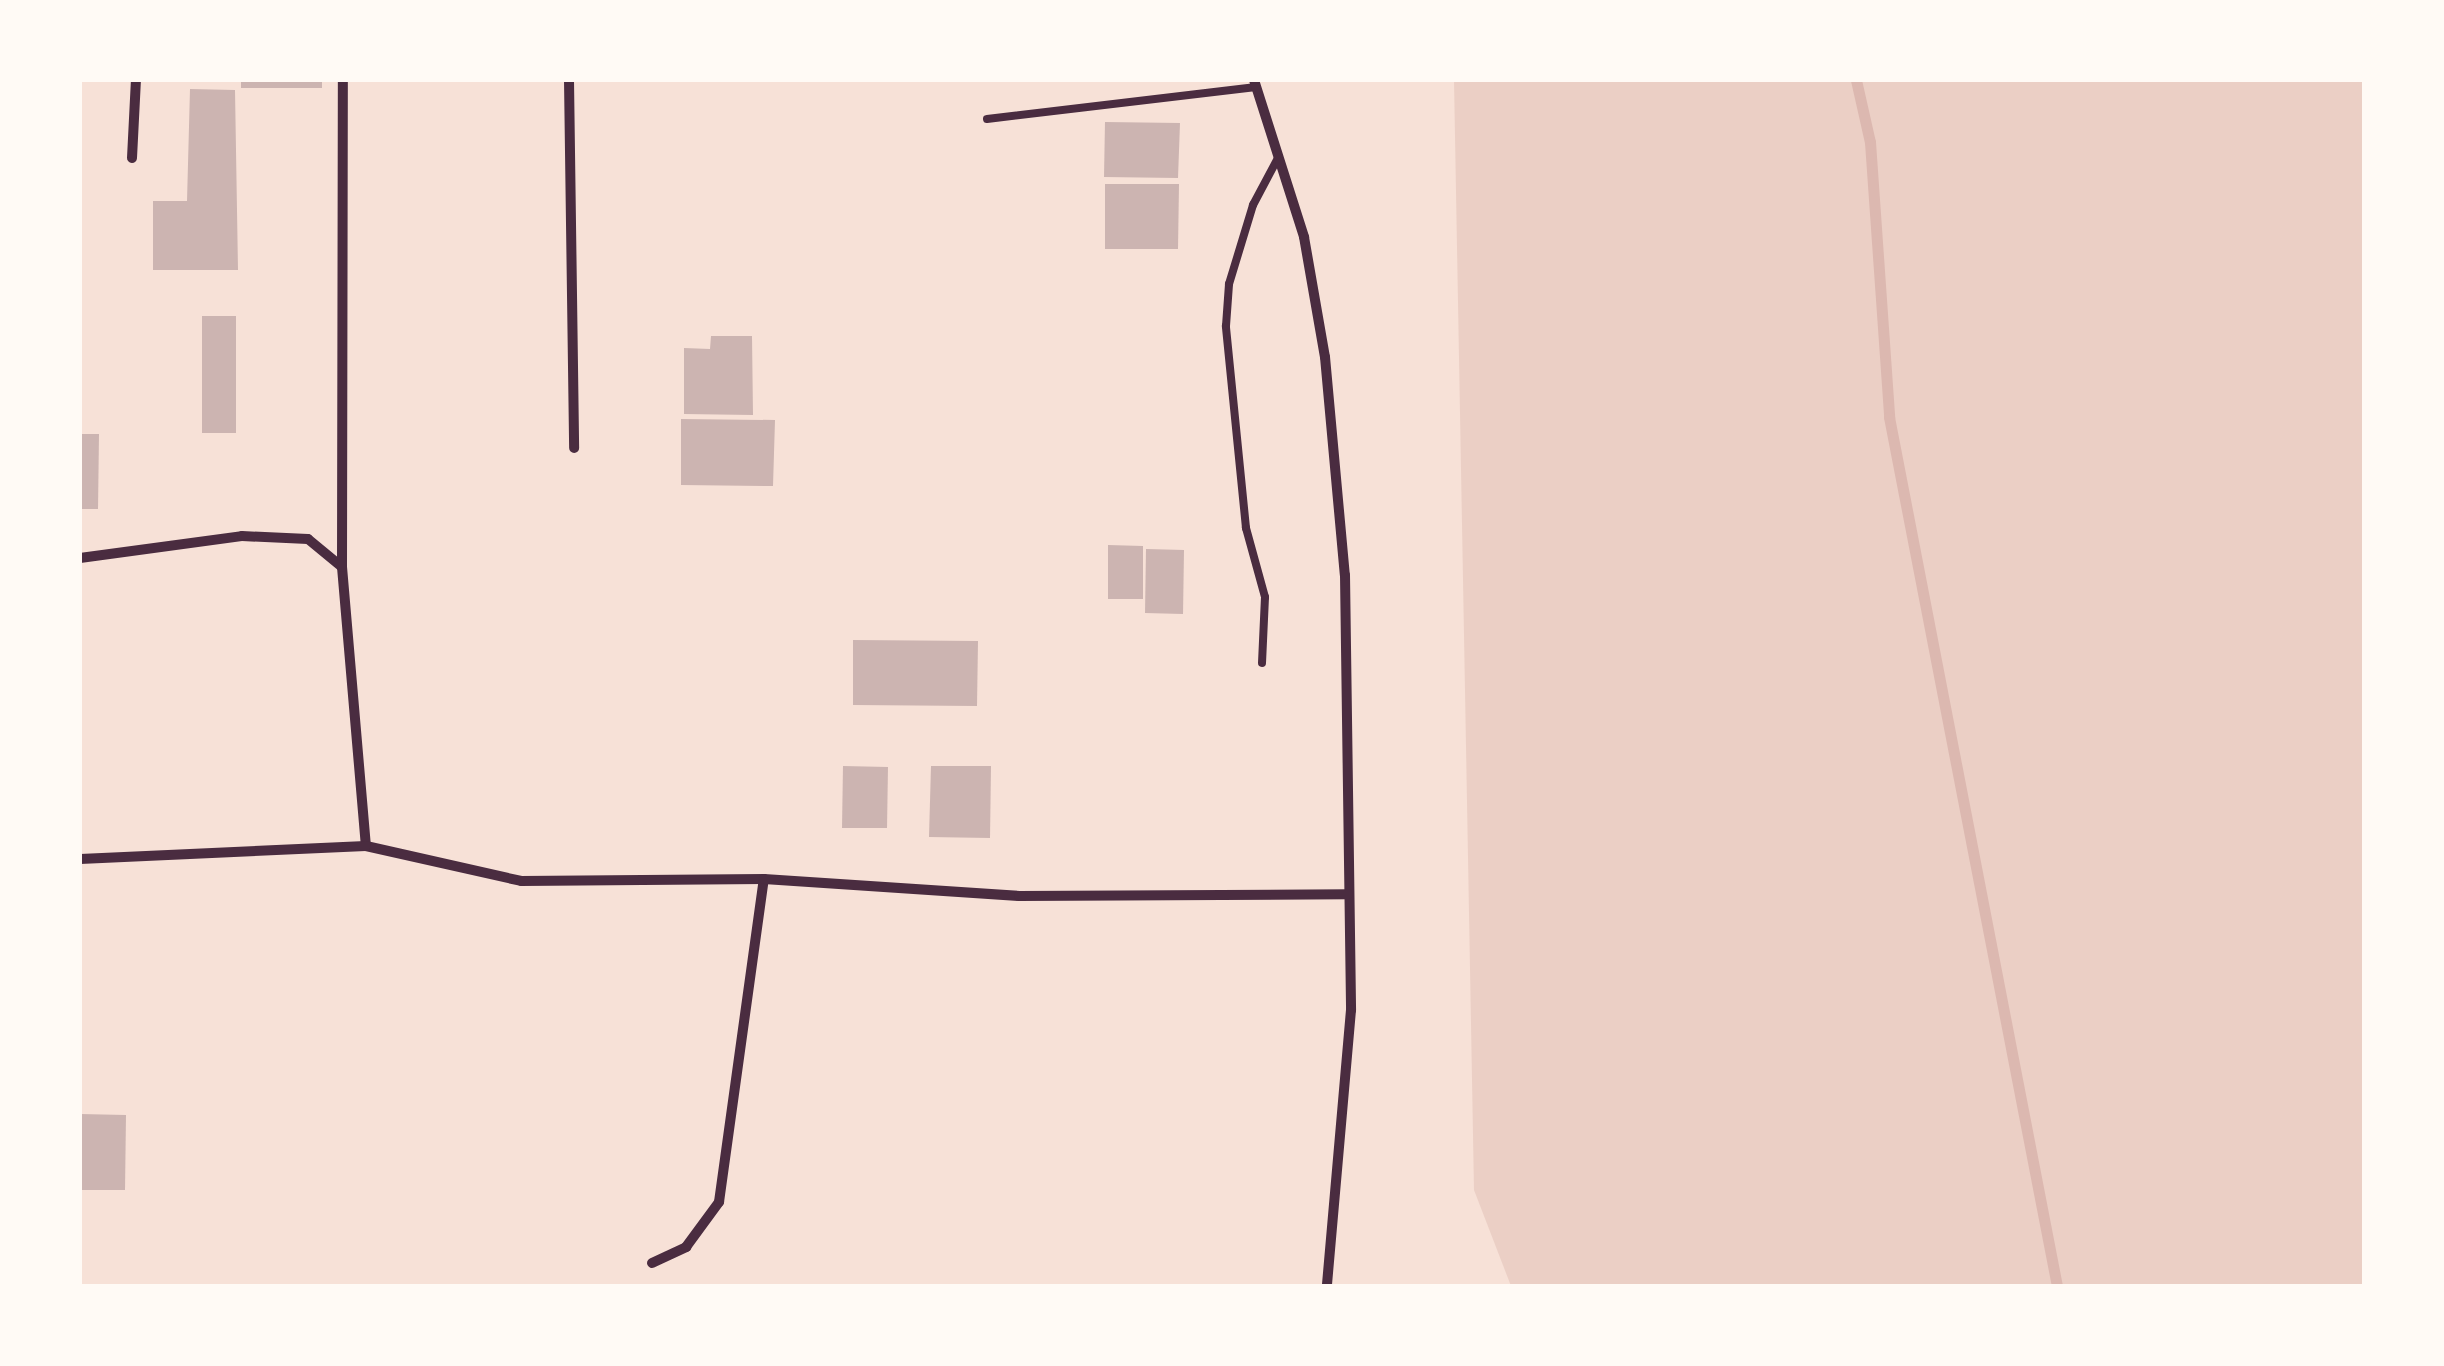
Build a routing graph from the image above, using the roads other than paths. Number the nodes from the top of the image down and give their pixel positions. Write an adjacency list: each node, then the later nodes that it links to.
1 (136, 80): 7 (street)
2 (343, 80): 10 (street)
3 (569, 80): 8 (street)
4 (1255, 83): 5 (lane); 6 (street)
5 (987, 119)
6 (1279, 156): 11 (lane); 15 (street)
7 (132, 158)
8 (574, 448)
9 (80, 558): 10 (street)
10 (342, 566): 12 (street)
11 (1262, 663)
12 (366, 846): 13 (street); 14 (street)
13 (80, 859)
14 (764, 880): 15 (street); 16 (street)
15 (1348, 894): 17 (street)
16 (652, 1263)
17 (1327, 1286)

